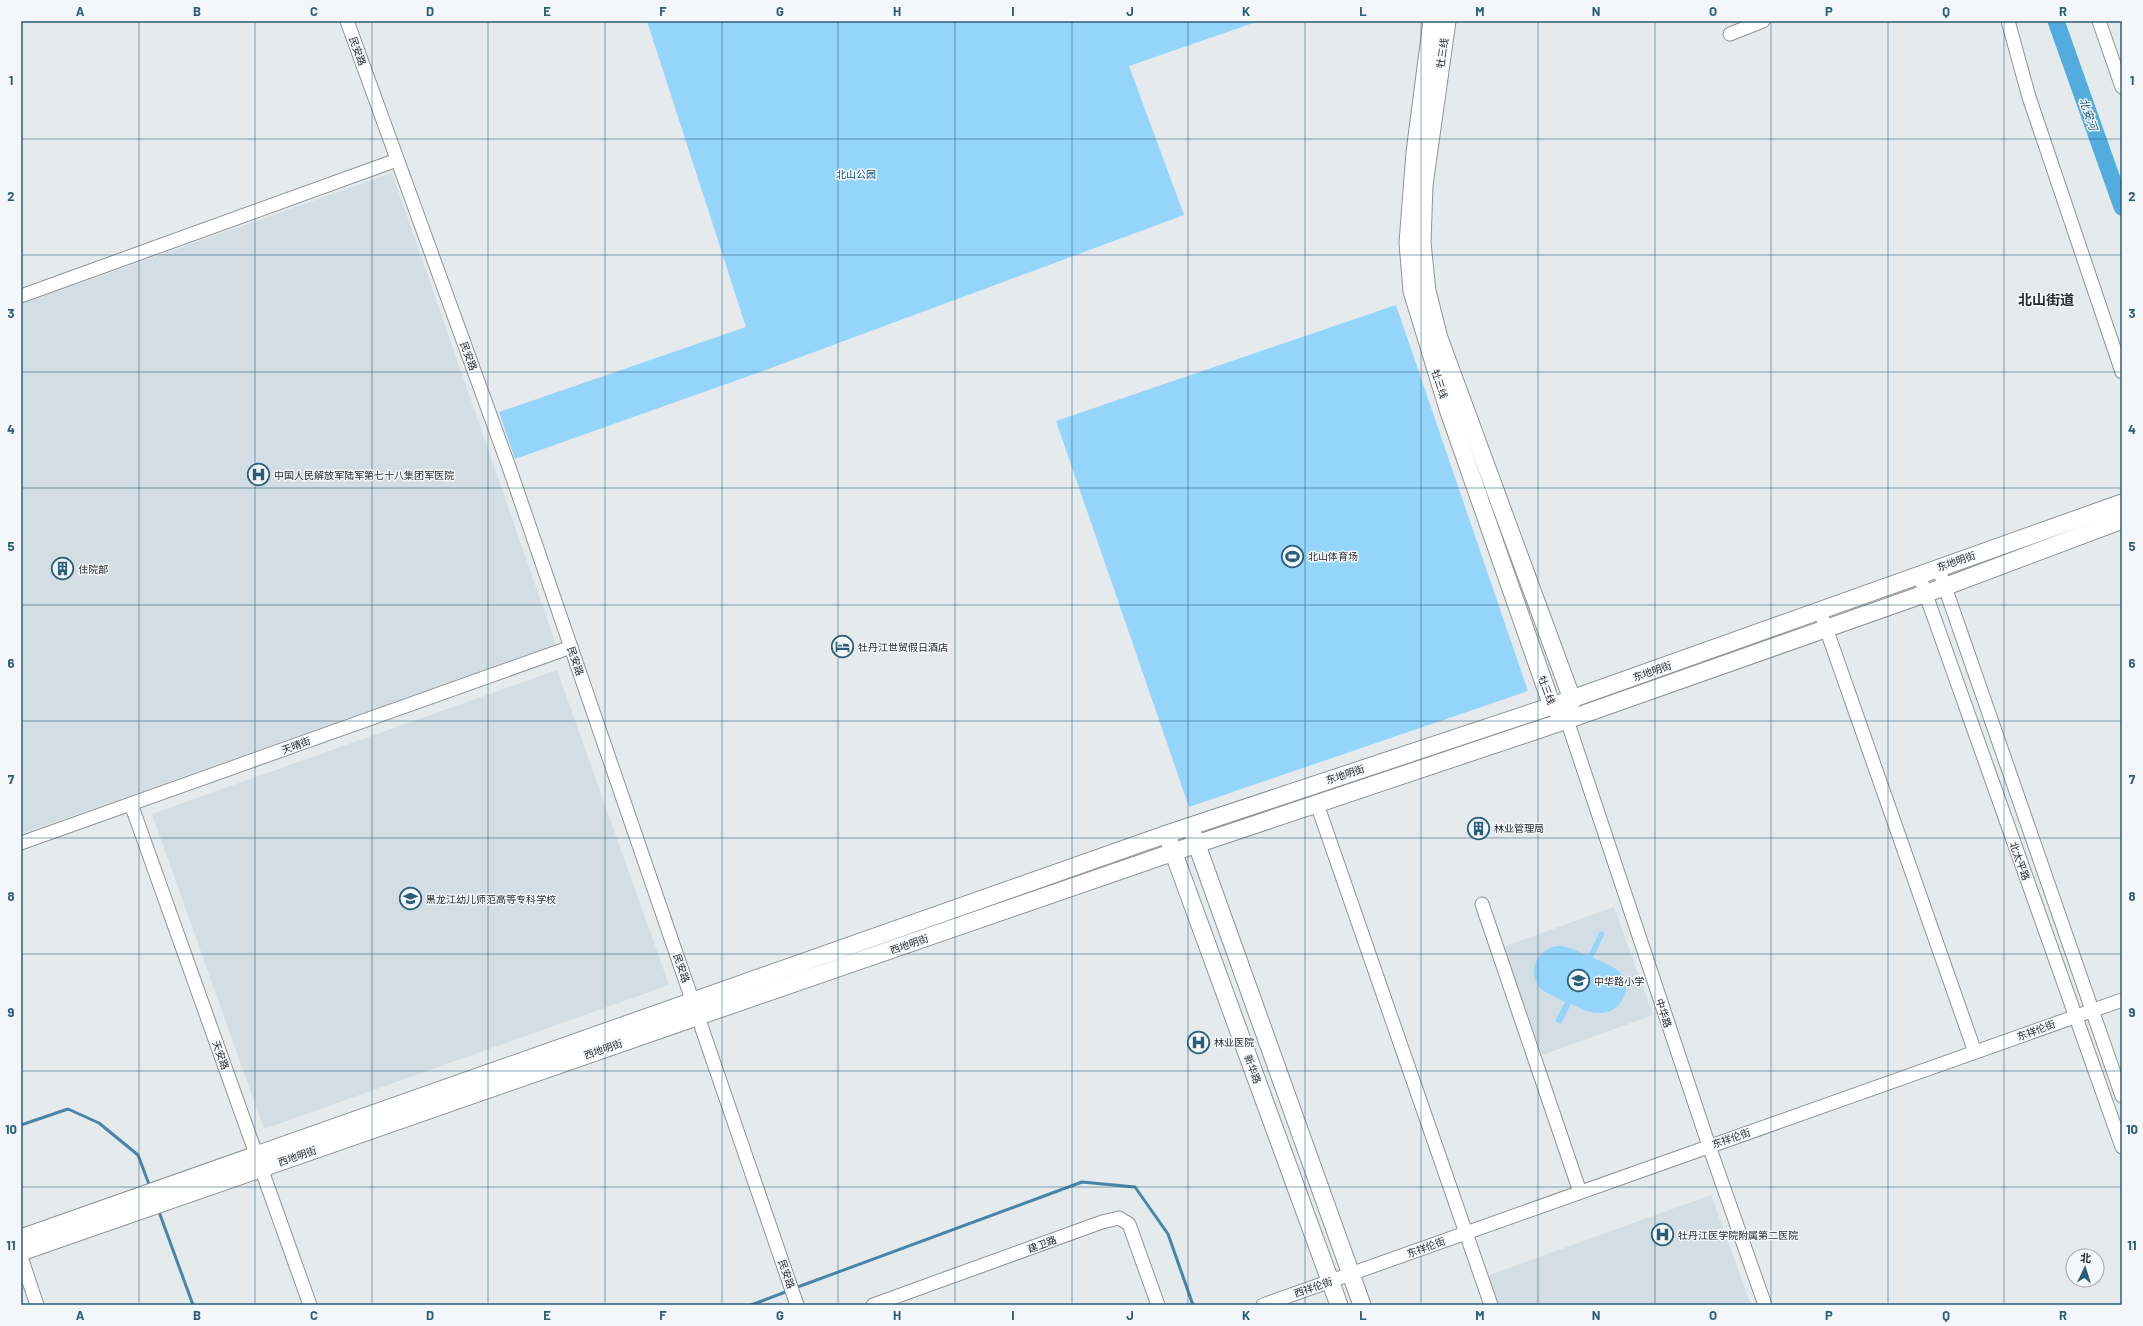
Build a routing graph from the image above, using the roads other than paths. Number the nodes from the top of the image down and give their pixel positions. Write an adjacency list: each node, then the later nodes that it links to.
1 (347, 21): 9 (street, 民安路)
2 (1432, 21): 22 (main road, 牡三线)
3 (1447, 21): 21 (main road, 牡三线)
4 (1763, 21): 7 (street)
5 (2008, 21): 11 (street)
6 (2099, 21): 8 (street)
7 (1730, 34)
8 (2122, 87)
9 (397, 160): 10 (street); 20 (street, 民安路)
10 (21, 296)
11 (2122, 372)
12 (2122, 503): 14 (main road, 东地明街)
13 (2122, 520): 16 (main road, 东地明街)
14 (1938, 567): 15 (main road, 东地明街); 16 (street, 北太平路)
15 (1919, 575): 17 (street, 北太平路); 18 (main road, 东地明街)
16 (1944, 587): 17 (main road, 东地明街); 32 (street, 北太平路)
17 (1926, 593): 19 (main road, 东地明街); 33 (street, 北太平路)
18 (1820, 611): 19 (street); 21 (main road, 东地明街)
19 (1826, 629): 23 (main road, 东地明街); 34 (street)
20 (571, 647): 24 (street, 天晴街); 31 (street, 民安路)
21 (1572, 699): 22 (main road, 东地明街); 23 (main road, 牡三线)
22 (1552, 706): 23 (main road, 牡三线); 26 (main road, 东地明街)
23 (1567, 720): 25 (main road, 东地明街); 36 (street, 中华路)
24 (131, 804): 27 (street, 天晴街); 38 (street, 天安路)
25 (1317, 804): 28 (main road, 东地明街); 40 (street)
26 (1178, 830): 28 (main road, 新华路); 28 (main road); 31 (main road, 西地明街)
27 (21, 843)
28 (1185, 849): 31 (main road, 西地明街); 44 (main road, 新华路); 44 (main road)
29 (1482, 904): 39 (street)
30 (2122, 1000): 32 (street, 东祥伦街)
31 (696, 1008): 38 (main road, 西地明街); 47 (street, 民安路)
32 (2092, 1010): 33 (street, 东祥伦街); 35 (street, 北太平路)
33 (2076, 1016): 34 (street, 东祥伦街); 37 (street, 北太平路)
34 (1975, 1052): 36 (street, 东祥伦街)
35 (2122, 1096)
36 (1709, 1146): 39 (street, 东祥伦街); 54 (street, 中华路)
37 (2122, 1147)
38 (260, 1161): 41 (main road, 西地明街); 42 (main road, 西地明街); 46 (street, 天安路)
39 (1580, 1192): 40 (street, 东祥伦街)
40 (1466, 1233): 44 (street, 东祥伦街); 53 (street)
41 (21, 1238)
42 (21, 1252)
43 (21, 1257): 45 (street)
44 (1340, 1278): 50 (street, 西祥伦街); 51 (main road, 新华路); 52 (main road)
45 (37, 1305)
46 (310, 1305)
47 (797, 1305)
48 (873, 1305): 49 (street, 建卫路)
49 (1158, 1305)
50 (1263, 1305)
51 (1339, 1305)
52 (1362, 1305)
53 (1491, 1305)
54 (1765, 1305)

